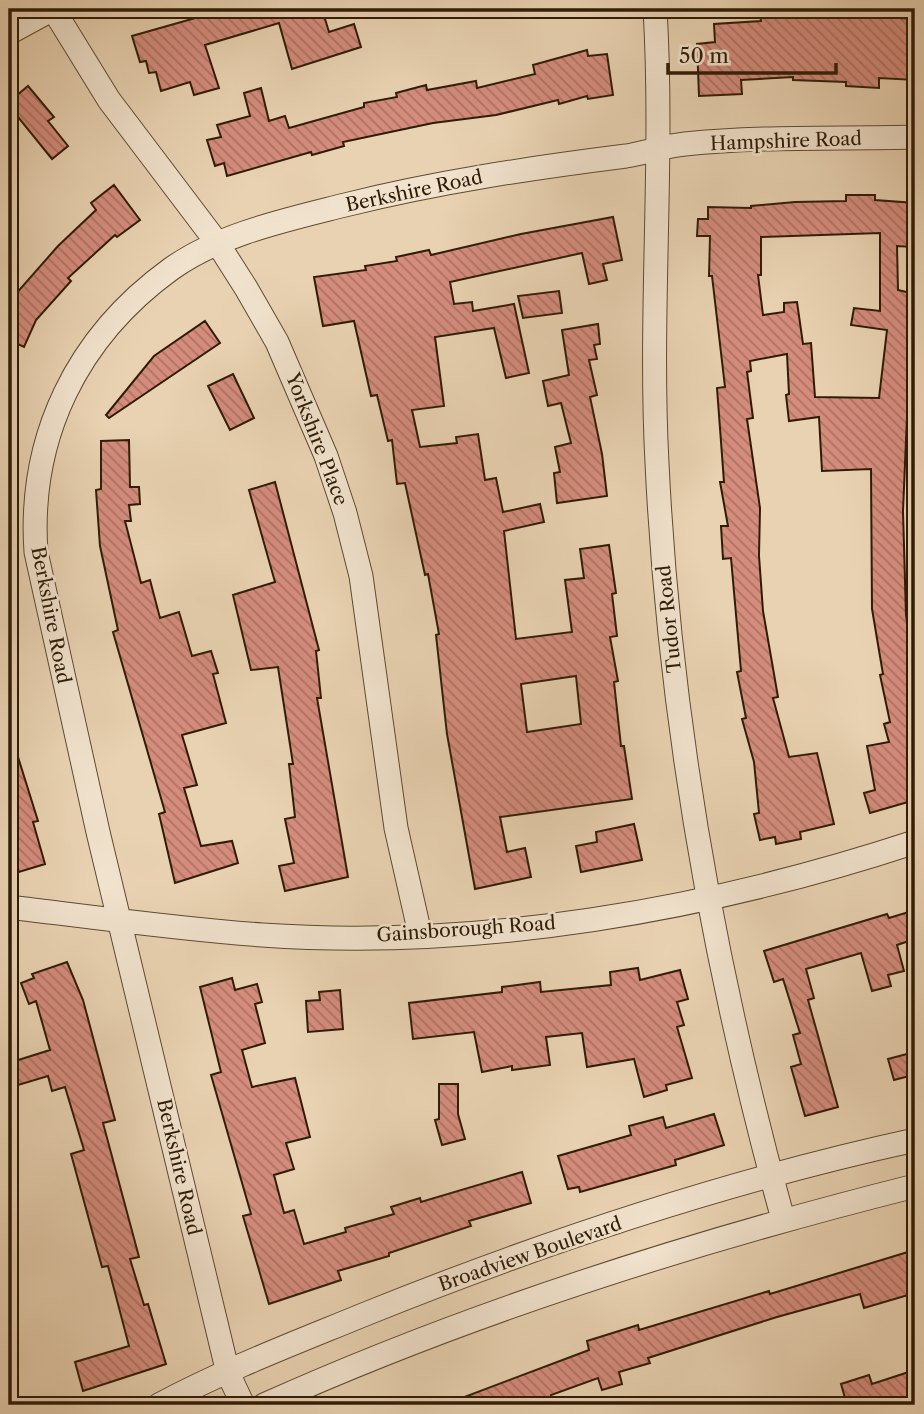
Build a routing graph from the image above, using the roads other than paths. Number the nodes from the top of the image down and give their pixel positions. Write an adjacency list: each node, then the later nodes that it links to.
1 (53, 9): 3 (street); 6 (street, Yorkshire Place)
2 (655, 9): 5 (street, Tudor Road)
3 (9, 33)
4 (915, 137): 5 (street, Hampshire Road)
5 (657, 150): 6 (street, Berkshire Road); 8 (street, Tudor Road)
6 (218, 244): 10 (street, Berkshire Road); 11 (street, Yorkshire Place)
7 (915, 842): 8 (street, Gainsborough Road)
8 (709, 899): 11 (street, Gainsborough Road); 13 (street, Tudor Road)
9 (9, 907): 10 (street, Gainsborough Road)
10 (121, 921): 11 (street, Gainsborough Road); 16 (street, Berkshire Road)
11 (419, 934)
12 (915, 1140): 13 (street, Broadview Boulevard)
13 (771, 1176): 15 (street, Tudor Road); 16 (street, Broadview Boulevard)
14 (915, 1186): 15 (street)
15 (783, 1219): 19 (street)
16 (228, 1373): 17 (street, Broadview Boulevard); 18 (street, Berkshire Road)
17 (159, 1405)
18 (243, 1405)
19 (264, 1405)

